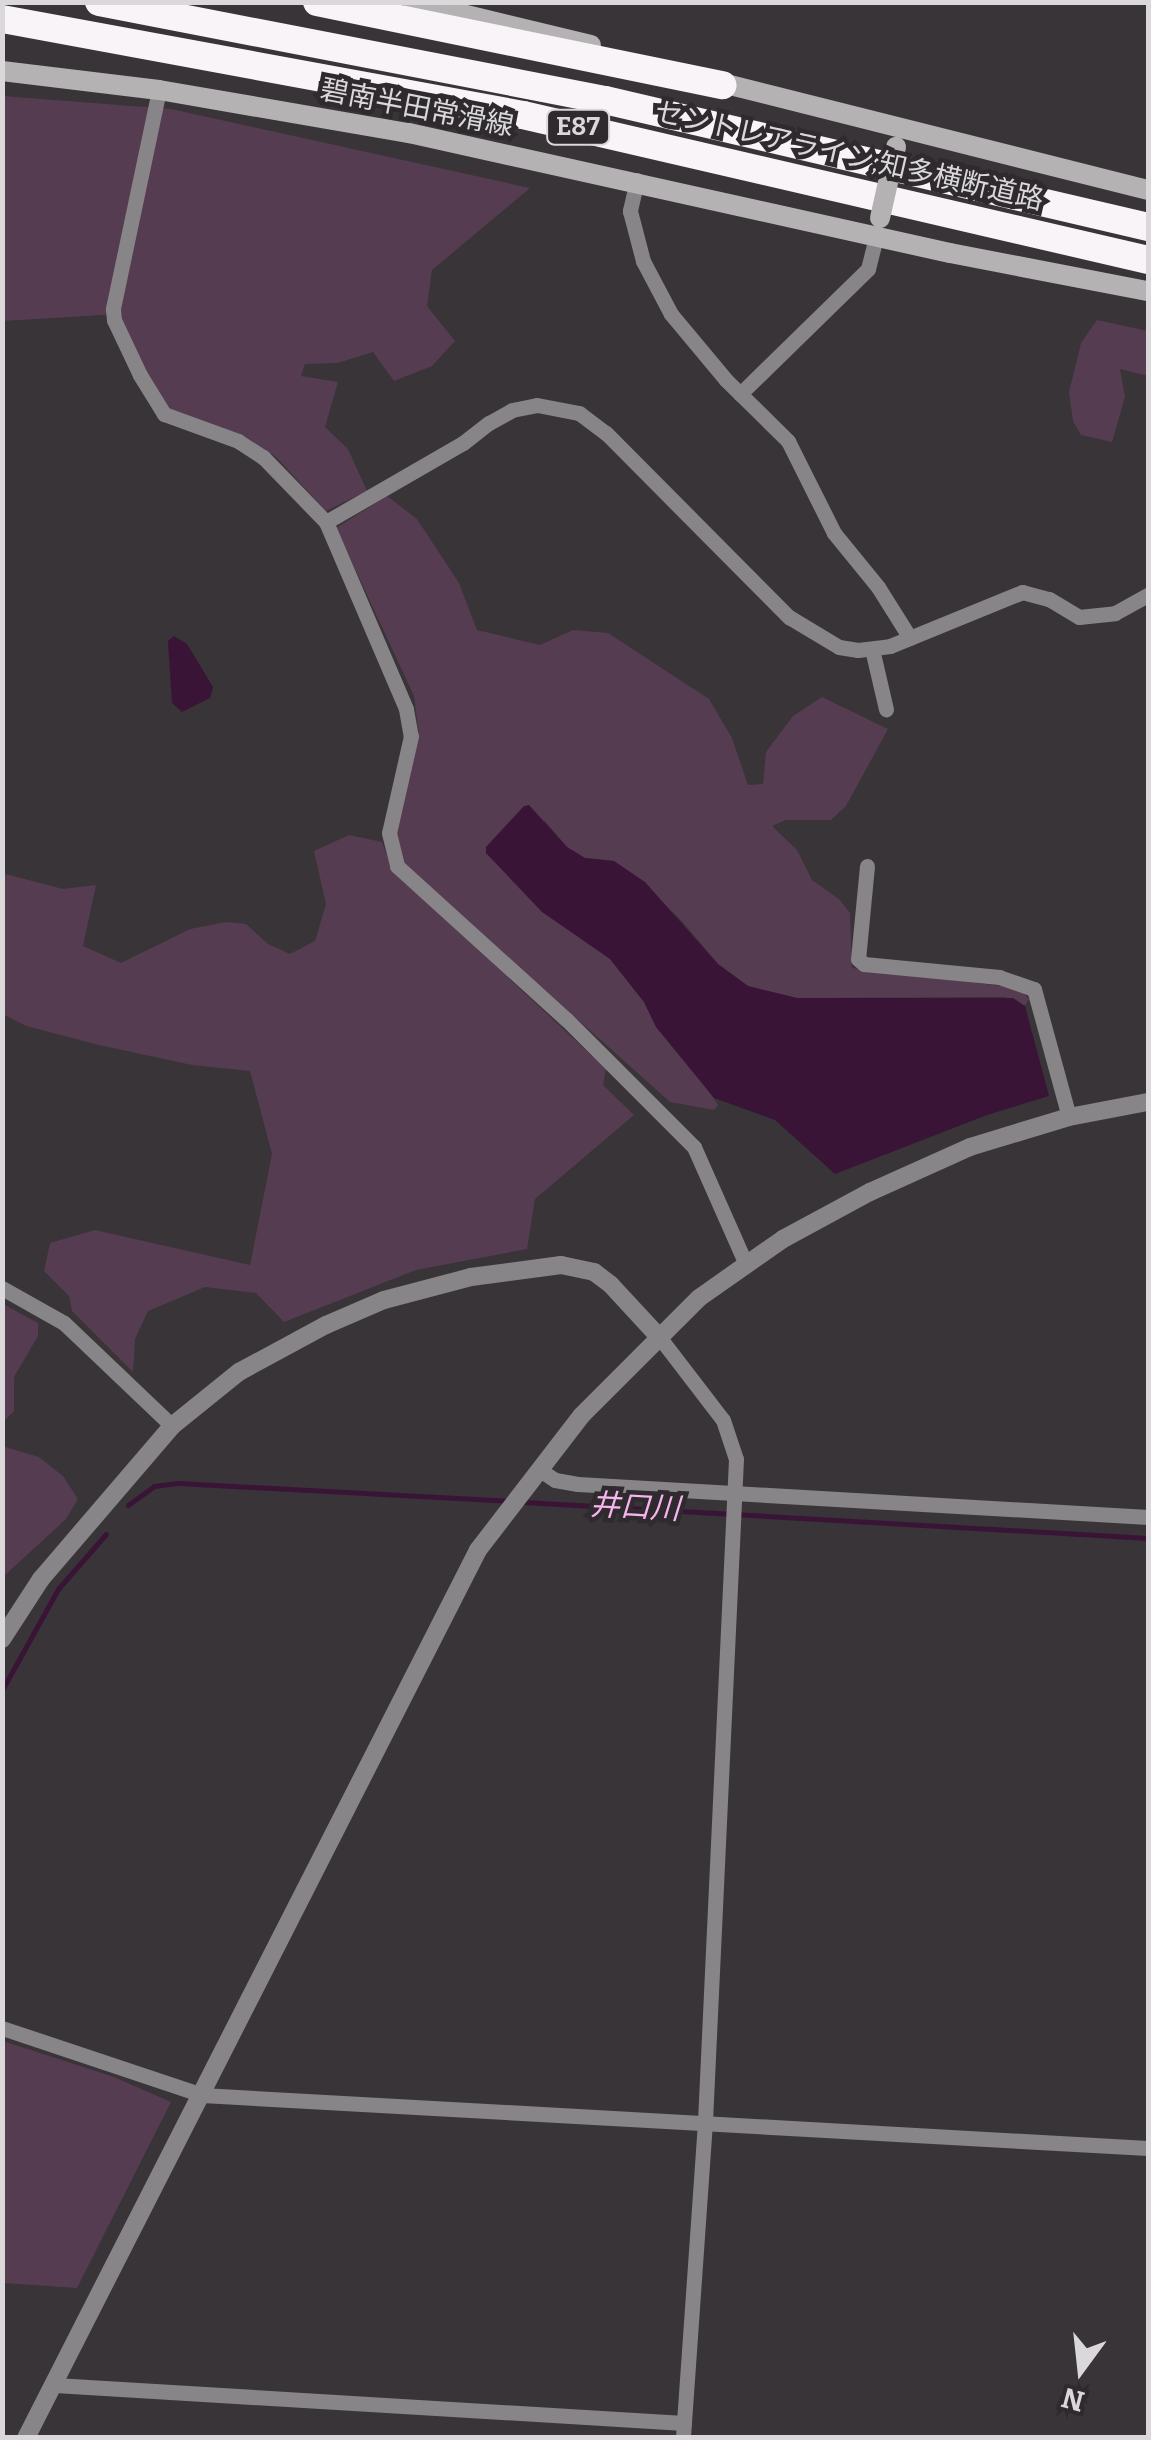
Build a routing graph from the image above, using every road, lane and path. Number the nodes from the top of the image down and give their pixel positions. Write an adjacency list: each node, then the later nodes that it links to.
1 (99, 2): 12 (highway, セントレアライン;知多横断道路 / E87)
2 (318, 2): 6 (highway)
3 (413, 2): 6 (main road)
4 (2, 18): 13 (highway, セントレアライン;知多横断道路 / E87)
5 (2, 71): 7 (main road, 碧南半田常滑線)
6 (724, 85): 8 (main road)
7 (160, 90): 9 (main road, 碧南半田常滑線); 16 (street)
8 (898, 138): 10 (main road); 11 (main road, bridge)
9 (636, 180): 11 (main road, 碧南半田常滑線); 15 (street)
10 (1148, 190)
11 (878, 227): 14 (main road, 碧南半田常滑線); 15 (street)
12 (1148, 227)
13 (1148, 260)
14 (1148, 291)
15 (740, 394): 18 (street)
16 (326, 522): 19 (street); 24 (street)
17 (1148, 595): 18 (street)
18 (910, 638): 19 (street)
19 (872, 648): 20 (street)
20 (886, 709)
21 (867, 866): 23 (street)
22 (1148, 1102): 23 (street)
23 (1069, 1117): 24 (street)
24 (745, 1262): 26 (street)
25 (2, 1288): 27 (street)
26 (660, 1338): 27 (street); 28 (street); 29 (street)
27 (172, 1426): 31 (street)
28 (540, 1470): 29 (street); 33 (street)
29 (735, 1493): 30 (street); 34 (street)
30 (1148, 1517)
31 (2, 1639)
32 (2, 2028): 33 (street)
33 (202, 2095): 34 (street); 36 (street)
34 (705, 2122): 35 (street); 37 (street)
35 (1148, 2148)
36 (54, 2385): 37 (street); 38 (street)
37 (683, 2430)
38 (26, 2438)

